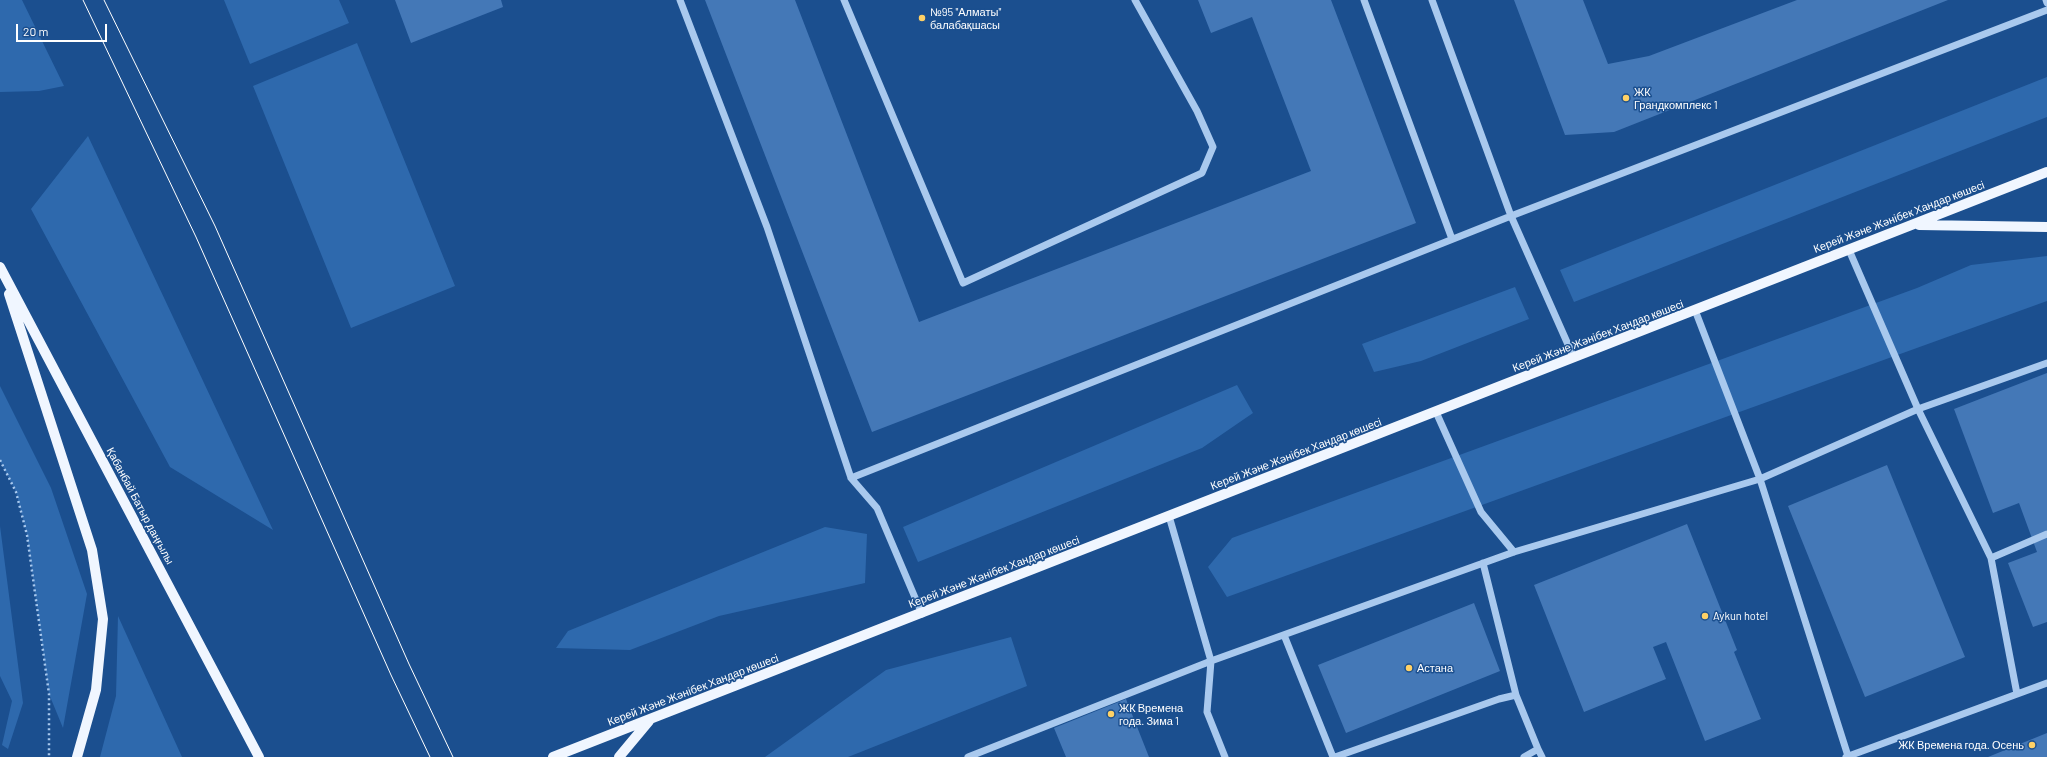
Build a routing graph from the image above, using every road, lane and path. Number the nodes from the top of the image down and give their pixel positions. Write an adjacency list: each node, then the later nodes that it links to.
1 (680, 0): 20 (street)
2 (844, 0): 3 (street)
3 (1135, 0)
4 (1364, 0): 11 (street)
5 (1432, 0): 8 (street)
6 (2047, 10): 8 (street)
7 (2047, 172): 9 (main road, Керей Және Жәнібек Хандар көшесі)
8 (1511, 216): 11 (street); 15 (street)
9 (1914, 224): 10 (main road); 12 (main road, Керей Және Жәнібек Хандар көшесі)
10 (2047, 227)
11 (1452, 239): 20 (street)
12 (1849, 250): 14 (main road, Керей Және Жәнібек Хандар көшесі); 17 (street)
13 (0, 267): 37 (main road); 38 (main road, Қабанбай Батыр даңғылы)
14 (1695, 310): 15 (main road, Керей Және Жәнібек Хандар көшесі); 21 (street)
15 (1574, 358): 18 (main road, Керей Және Жәнібек Хандар көшесі)
16 (2047, 363): 17 (street)
17 (1918, 409): 21 (street); 25 (street)
18 (1436, 412): 22 (main road, Керей Және Жәнібек Хандар көшесі); 24 (street)
19 (0, 460): 36 (path)
20 (851, 478): 27 (street)
21 (1760, 479): 24 (street); 35 (street)
22 (1169, 516): 27 (main road, Керей Және Жәнібек Хандар көшесі); 29 (street)
23 (2047, 534): 25 (street)
24 (1514, 552): 26 (street)
25 (1992, 558): 31 (street)
26 (1483, 563): 28 (street); 32 (street)
27 (922, 614): 33 (main road, Керей Және Жәнібек Хандар көшесі)
28 (1284, 635): 29 (street); 43 (street)
29 (1211, 661): 41 (street); 42 (street)
30 (2047, 683): 31 (street)
31 (2017, 694): 35 (street)
32 (1516, 695): 34 (street); 43 (street)
33 (650, 720): 39 (main road, Керей Және Жәнібек Хандар көшесі); 40 (main road)
34 (1538, 749): 44 (street); 45 (street)
35 (1847, 756)
36 (49, 757)
37 (77, 757)
38 (259, 757)
39 (553, 757)
40 (619, 757)
41 (968, 757)
42 (1225, 757)
43 (1334, 757)
44 (1524, 757)
45 (1542, 757)

